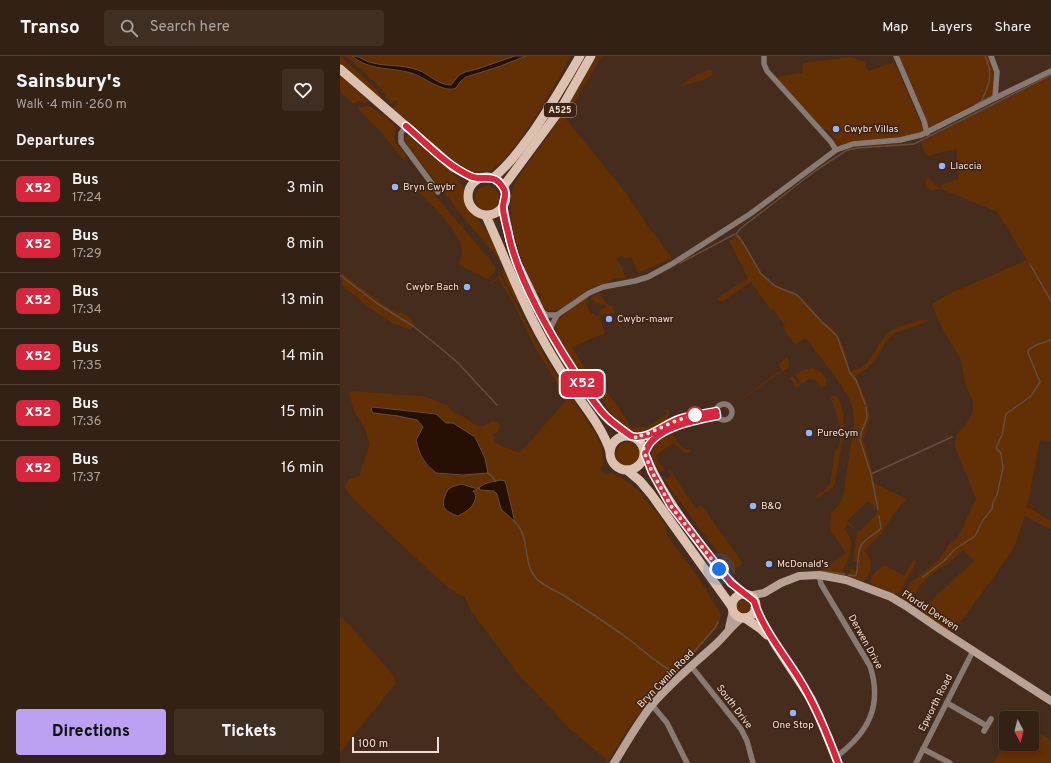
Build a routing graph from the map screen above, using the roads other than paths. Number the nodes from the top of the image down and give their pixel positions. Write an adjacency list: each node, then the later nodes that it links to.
1 (580, 56): 14 (main road, A525)
2 (591, 56): 16 (main road, A525)
3 (764, 56): 11 (street)
4 (896, 56): 10 (street)
5 (991, 56): 8 (street)
6 (340, 69): 9 (main road)
7 (1051, 71): 8 (street)
8 (995, 98): 10 (street)
9 (406, 126): 12 (main road); 17 (street)
10 (926, 132): 11 (street)
11 (836, 150): 21 (street)
12 (453, 167): 13 (main road); 15 (main road)
13 (480, 178): 14 (main road); 15 (main road)
14 (493, 178): 16 (main road)
15 (469, 187): 19 (main road)
16 (503, 187): 18 (main road)
17 (438, 192)
18 (503, 207): 19 (main road); 20 (main road)
19 (486, 216): 24 (main road)
20 (538, 310): 21 (street); 22 (main road)
21 (557, 315): 22 (street)
22 (552, 335): 23 (main road)
23 (633, 437): 24 (main road); 25 (main road); 25 (street)
24 (610, 451): 26 (main road)
25 (645, 452): 26 (main road); 29 (main road)
26 (627, 470): 31 (main road)
27 (820, 575): 28 (street, Ffordd Derwen); 35 (street, Ffordd Derwen); 42 (street, Derwen Drive)
28 (764, 593): 29 (street, Ffordd Derwen); 30 (street, Ffordd Derwen)
29 (747, 595): 30 (main road); 31 (main road)
30 (755, 607): 32 (main road); 34 (main road)
31 (732, 609): 32 (main road); 33 (street, Bryn Cwnin Road)
32 (744, 618): 33 (street, Bryn Cwnin Road); 34 (main road)
33 (726, 634): 36 (street, Bryn Cwnin Road)
34 (775, 644): 42 (main road)
35 (973, 650): 37 (street, Ffordd Derwen); 38 (street, Epworth Road)
36 (691, 666): 39 (street, Bryn Cwnin Road); 45 (street, South Drive)
37 (1051, 701)
38 (947, 703): 40 (street); 41 (street, Epworth Road)
39 (652, 706): 43 (street, Bryn Cwnin Road); 44 (street)
40 (990, 719)
41 (923, 749): 46 (street, Epworth Road); 47 (street)
42 (837, 760)
43 (614, 763)
44 (687, 763)
45 (753, 763)
46 (916, 763)
47 (950, 763)

